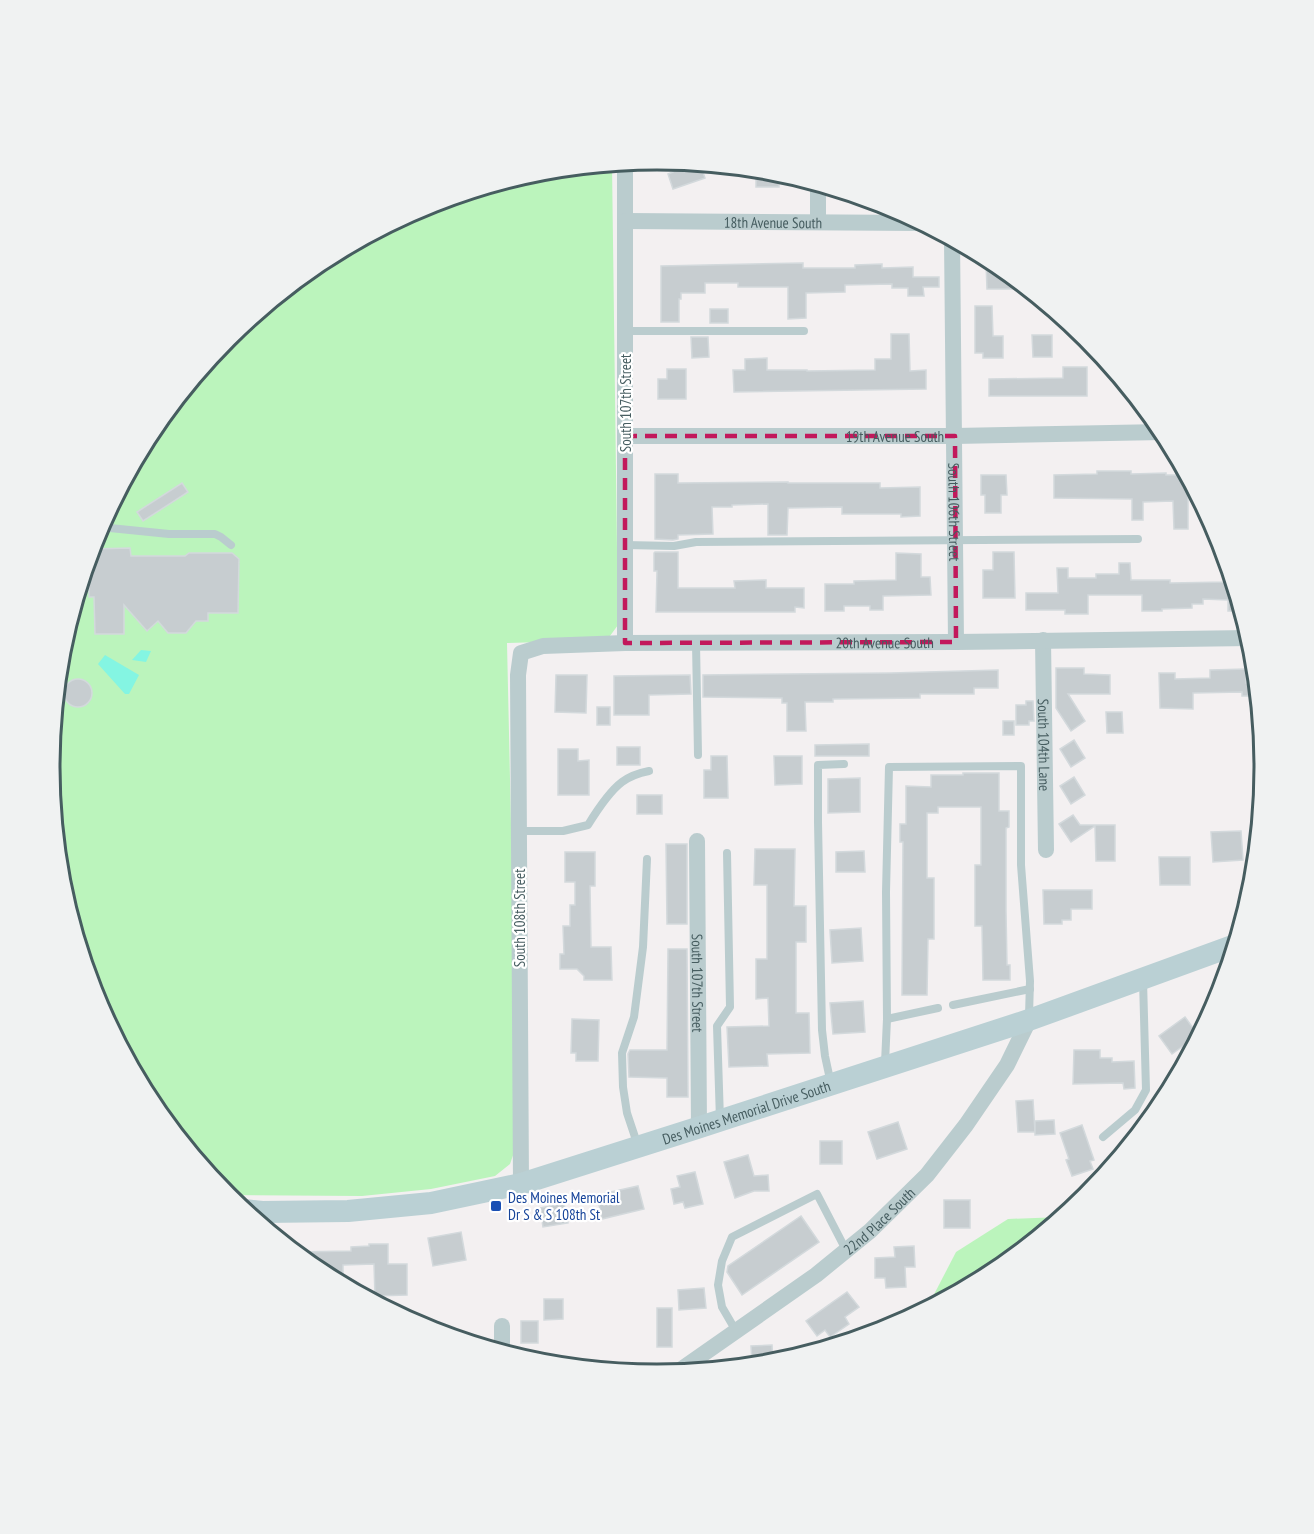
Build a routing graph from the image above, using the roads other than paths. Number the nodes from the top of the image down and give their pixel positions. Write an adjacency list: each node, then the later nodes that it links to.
1 (625, 171): 3 (street, South 107th Street)
2 (818, 192): 4 (street)
3 (626, 221): 4 (street, 18th Avenue South); 7 (street, South 107th Street)
4 (818, 222): 5 (street, 18th Avenue South)
5 (902, 223)
6 (952, 248): 11 (street, South 106th Street)
7 (626, 331): 8 (lane); 10 (street, South 107th Street)
8 (804, 331)
9 (1151, 432): 11 (street, 19th Avenue South)
10 (626, 436): 11 (street, 19th Avenue South); 16 (street, South 107th Street)
11 (955, 436): 14 (street, South 106th Street)
12 (110, 528): 15 (lane)
13 (1138, 539): 14 (lane)
14 (956, 541): 16 (lane); 19 (street, South 106th Street)
15 (231, 545)
16 (626, 545): 20 (street, South 107th Street)
17 (1240, 638): 18 (street, 20th Avenue South)
18 (1042, 640): 19 (street, 20th Avenue South); 28 (street, South 104th Lane)
19 (956, 642): 21 (street, 20th Avenue South)
20 (626, 643): 21 (street, 20th Avenue South); 22 (street, 20th Avenue South)
21 (696, 643): 23 (lane)
22 (521, 652): 26 (street, South 108th Street)
23 (698, 755)
24 (844, 764): 39 (lane)
25 (649, 771): 26 (lane)
26 (518, 831): 44 (street, South 108th Street)
27 (697, 841): 41 (street, South 107th Street)
28 (1046, 850)
29 (727, 853): 40 (lane)
30 (647, 859): 43 (lane)
31 (1225, 949): 32 (main road, Des Moines Memorial Drive South)
32 (1143, 979): 37 (main road, Des Moines Memorial Drive South); 42 (lane)
33 (1030, 989): 34 (lane); 36 (lane); 37 (lane)
34 (953, 1005)
35 (938, 1008): 36 (lane)
36 (887, 1019): 38 (lane)
37 (1029, 1020): 38 (main road, Des Moines Memorial Drive South); 46 (street, 22nd Place South)
38 (885, 1067): 39 (main road, Des Moines Memorial Drive South)
39 (831, 1084): 40 (main road, Des Moines Memorial Drive South)
40 (720, 1120): 41 (main road, Des Moines Memorial Drive South)
41 (699, 1127): 43 (main road, Des Moines Memorial Drive South)
42 (1103, 1137)
43 (639, 1147): 44 (main road, Des Moines Memorial Drive South)
44 (520, 1184): 45 (main road, Des Moines Memorial Drive South)
45 (258, 1212)
46 (846, 1251): 48 (street, 22nd Place South); 48 (lane)
47 (502, 1326): 49 (street)
48 (736, 1331): 50 (street, 22nd Place South)
49 (502, 1344)
50 (690, 1363)

